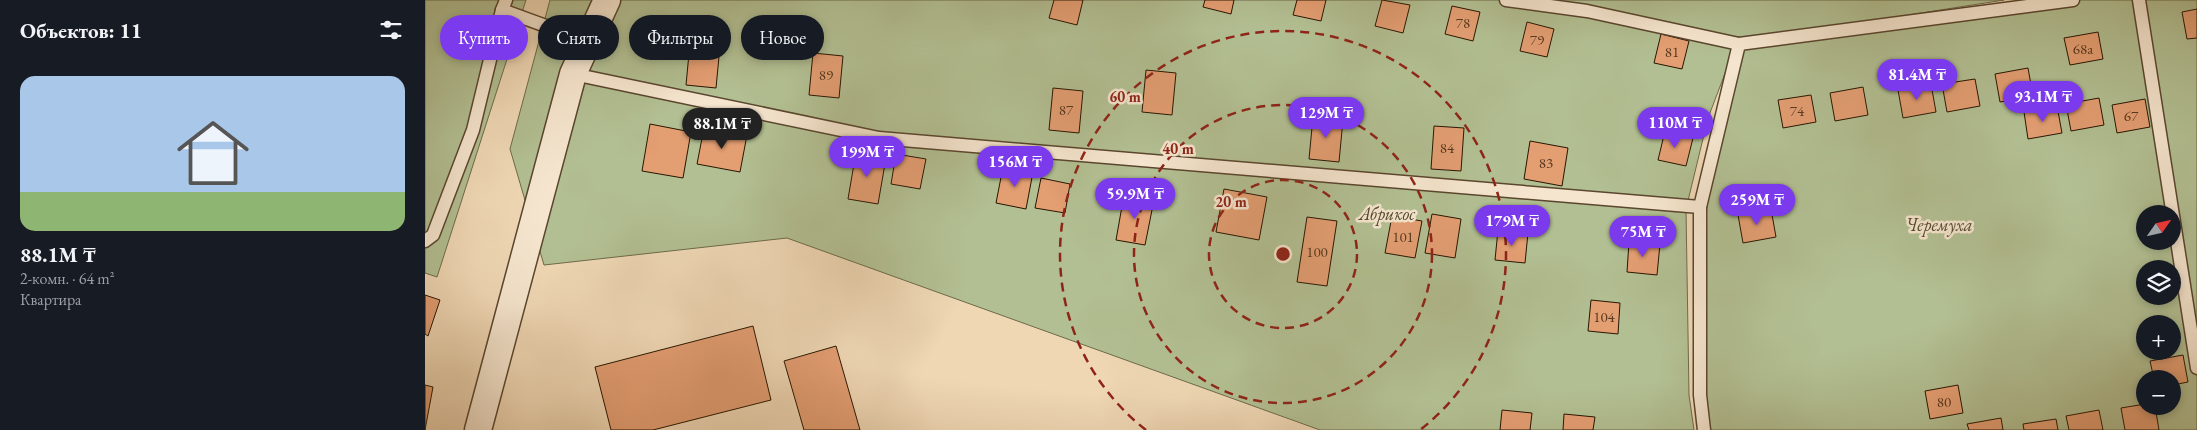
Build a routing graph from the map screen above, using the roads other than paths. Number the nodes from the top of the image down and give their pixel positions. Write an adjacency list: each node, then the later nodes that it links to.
1 (607, 0): 6 (street)
2 (1506, 0): 8 (lane)
3 (2073, 0): 8 (lane)
4 (2139, 0): 13 (lane)
5 (504, 5): 7 (lane); 12 (lane)
6 (600, 15)
7 (538, 20)
8 (1739, 44): 11 (lane)
9 (579, 60): 10 (street)
10 (573, 74): 11 (lane); 14 (street)
11 (1700, 208): 15 (lane)
12 (425, 240)
13 (2197, 368)
14 (478, 430)
15 (1704, 430)

